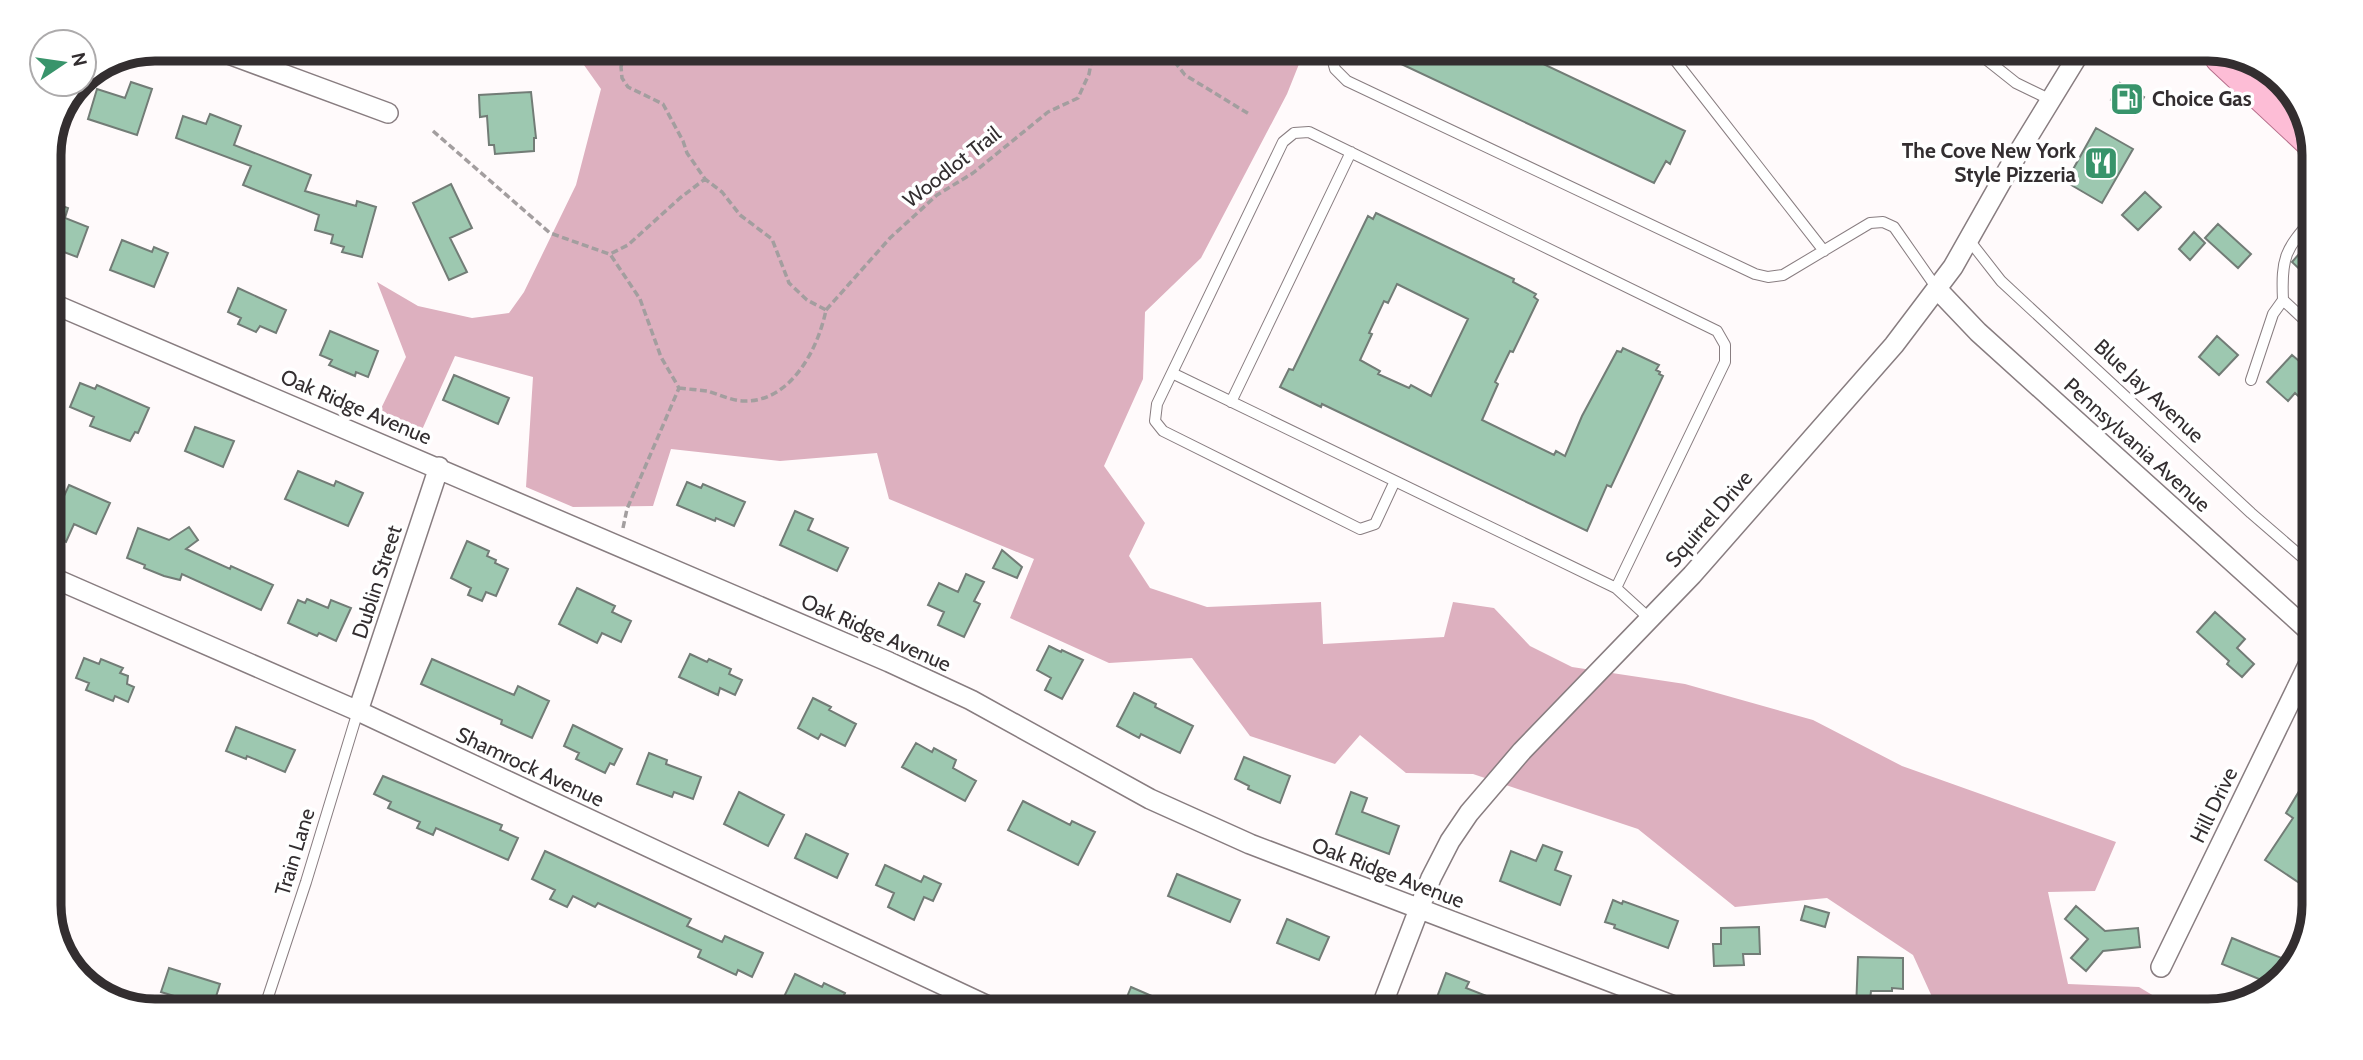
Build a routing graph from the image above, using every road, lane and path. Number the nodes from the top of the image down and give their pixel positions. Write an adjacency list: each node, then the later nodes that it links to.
1 (247, 61): 11 (street)
2 (622, 61): 16 (path)
3 (1091, 61): 24 (path, Woodlot Trail)
4 (1174, 61): 12 (path)
5 (1333, 61): 19 (lane)
6 (1676, 61): 19 (lane)
7 (1988, 61): 10 (lane)
8 (2074, 61): 10 (street, Squirrel Drive)
9 (2228, 64): 13 (main road)
10 (2049, 99): 18 (street, Squirrel Drive)
11 (388, 113)
12 (1249, 114)
13 (2298, 129)
14 (433, 131): 20 (path)
15 (1351, 152): 26 (lane); 29 (lane); 35 (lane)
16 (705, 179): 20 (path); 24 (path)
17 (2302, 230): 22 (lane)
18 (1969, 240): 21 (street, Squirrel Drive); 33 (lane, Blue Jay Avenue)
19 (1824, 251): 21 (lane)
20 (610, 254): 28 (path)
21 (1938, 290): 36 (street, Squirrel Drive); 37 (street, Pennsylvania Avenue)
22 (2283, 300): 25 (lane); 27 (lane)
23 (61, 307): 30 (street, Oak Ridge Avenue)
24 (826, 310): 28 (path)
25 (2302, 318)
26 (1172, 373): 29 (lane); 31 (lane)
27 (2251, 380)
28 (679, 388): 32 (path)
29 (1231, 402): 31 (lane)
30 (439, 467): 32 (street, Oak Ridge Avenue); 39 (street, Dublin Street)
31 (1394, 483): 35 (lane)
32 (618, 547): 40 (street, Oak Ridge Avenue)
33 (2302, 557)
34 (61, 581): 39 (street, Shamrock Avenue)
35 (1616, 588): 36 (lane)
36 (1650, 619): 40 (street, Squirrel Drive)
37 (2302, 625)
38 (2302, 677): 41 (street, Hill Drive)
39 (358, 711): 42 (lane, Train Lane); 43 (street, Shamrock Avenue)
40 (1418, 909): 44 (street, Squirrel Drive); 45 (street, Oak Ridge Avenue)
41 (2161, 967)
42 (267, 999)
43 (973, 999)
44 (1384, 999)
45 (1656, 999)

